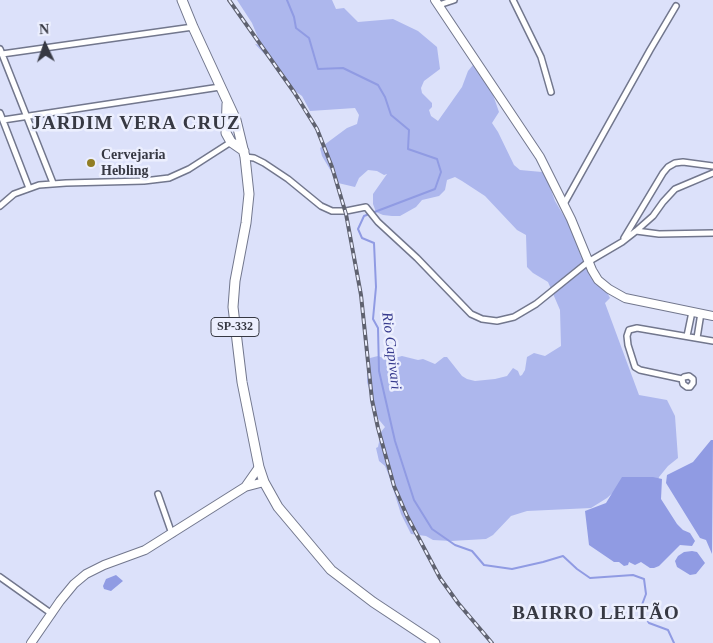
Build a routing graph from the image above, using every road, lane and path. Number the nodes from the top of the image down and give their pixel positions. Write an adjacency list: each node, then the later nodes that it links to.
1 (182, 0): 7 (main road, SP-332)
2 (187, 0): 7 (main road, SP-332)
3 (454, 0): 5 (street)
4 (513, 0): 11 (street)
5 (437, 3): 25 (street)
6 (676, 6): 25 (street)
7 (188, 11): 8 (main road, SP-332)
8 (193, 27): 9 (street); 10 (main road, SP-332)
9 (1, 52): 14 (street)
10 (220, 87): 12 (main road, SP-332); 14 (street)
11 (551, 92)
12 (228, 103): 16 (main road, SP-332); 17 (main road)
13 (0, 114): 15 (street)
14 (26, 116): 15 (street); 23 (street)
15 (3, 120): 24 (street)
16 (236, 120): 17 (main road); 18 (main road, SP-332)
17 (226, 122): 19 (main road)
18 (240, 136): 19 (main road); 20 (main road, SP-332)
19 (231, 142): 20 (main road); 23 (street)
20 (244, 154): 30 (street); 38 (main road, SP-332)
21 (713, 166): 29 (street)
22 (713, 173): 27 (street)
23 (53, 183): 24 (street)
24 (29, 188): 26 (street)
25 (564, 204): 30 (street)
26 (0, 206)
27 (636, 231): 28 (street); 29 (street)
28 (713, 233)
29 (622, 242): 30 (street)
30 (588, 262): 31 (street)
31 (692, 312): 32 (street); 34 (street)
32 (701, 314): 33 (street); 35 (street)
33 (713, 316)
34 (687, 336): 35 (street); 37 (street)
35 (696, 338): 36 (street)
36 (713, 341)
37 (682, 379)
38 (258, 467): 39 (main road, SP-332); 40 (street)
39 (264, 482): 40 (street); 46 (main road, SP-332)
40 (245, 487): 42 (street)
41 (158, 494): 42 (street)
42 (172, 534): 44 (street)
43 (0, 577): 44 (street)
44 (52, 614): 45 (street)
45 (31, 643)
46 (435, 643)

